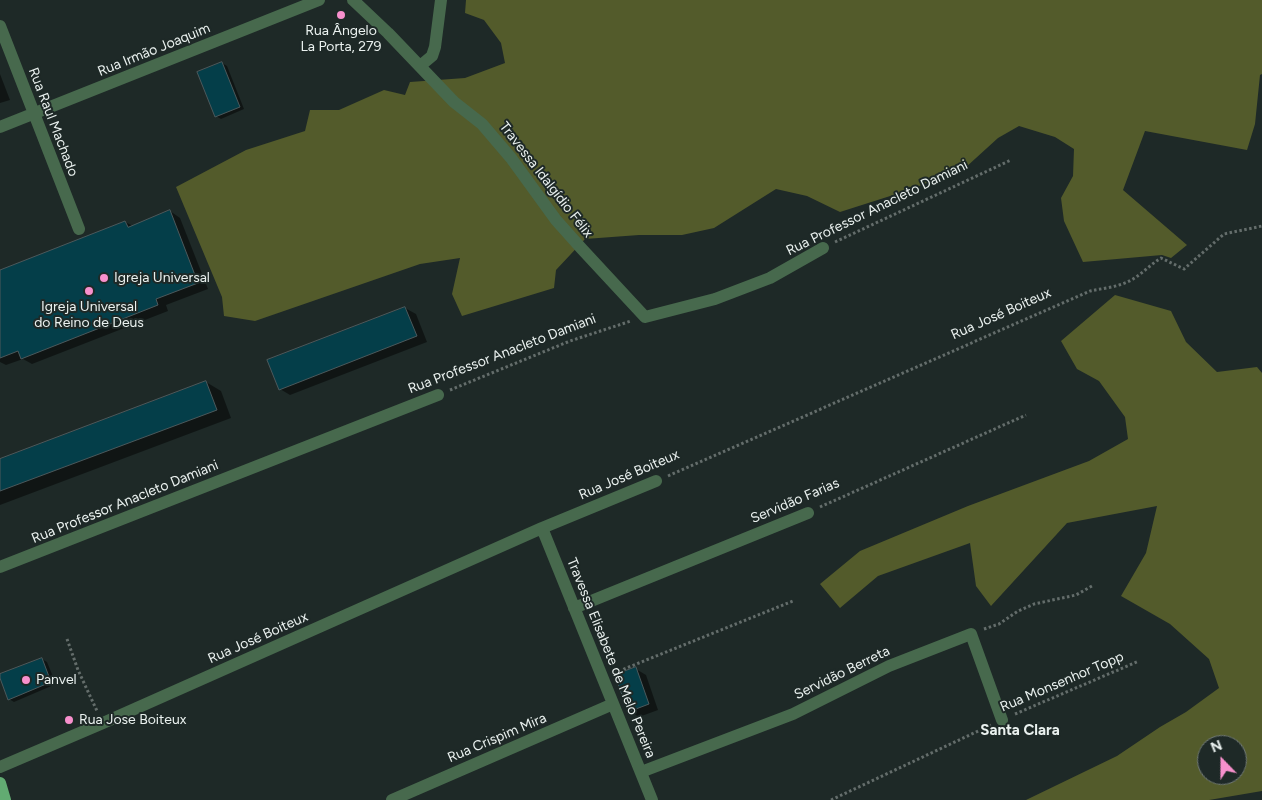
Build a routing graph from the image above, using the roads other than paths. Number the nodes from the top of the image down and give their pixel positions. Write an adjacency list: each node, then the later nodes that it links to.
1 (319, 0): 6 (street, Rua Irmão Joaquim)
2 (353, 0): 5 (street, Travessa Idalgídio Félix)
3 (441, 0): 5 (street)
4 (0, 26): 6 (street, Rua Raul Machado)
5 (420, 66): 10 (street, Travessa Idalgídio Félix)
6 (34, 114): 7 (street, Rua Irmão Joaquim); 8 (street, Rua Raul Machado)
7 (0, 127)
8 (79, 229)
9 (823, 248): 10 (street, Rua Professor Anacleto Damiani)
10 (645, 317)
11 (438, 394): 15 (street, Rua Professor Anacleto Damiani)
12 (656, 481): 14 (street, Rua José Boiteux)
13 (808, 513): 16 (street, Servidão Farias)
14 (542, 528): 16 (street, Travessa Elisabete de Melo Pereira); 19 (street, Rua José Boiteux)
15 (0, 567)
16 (574, 608): 17 (street, Travessa Elisabete de Melo Pereira)
17 (613, 704): 20 (street, Travessa Elisabete de Melo Pereira); 23 (street, Rua Crispim Mira)
18 (1002, 720): 20 (street, Servidão Berreta)
19 (0, 767)
20 (641, 772): 24 (street, Travessa Elisabete de Melo Pereira)
21 (0, 783): 22 (main road)
22 (5, 800)
23 (392, 800)
24 (652, 800)

